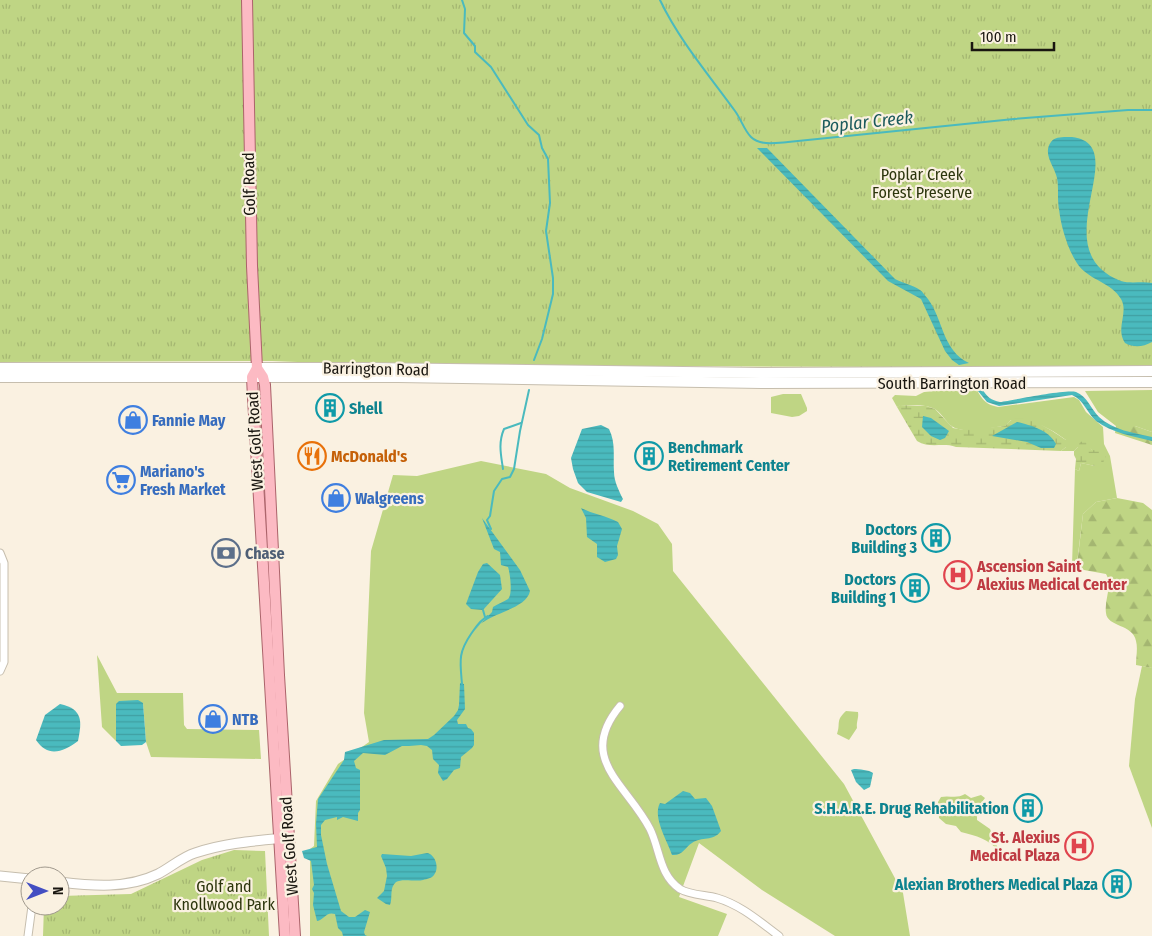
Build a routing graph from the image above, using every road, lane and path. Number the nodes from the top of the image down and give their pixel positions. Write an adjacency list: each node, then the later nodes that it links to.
1 (247, 0): 4 (main road, Golf Road)
2 (0, 368): 4 (main road, Barrington Road)
3 (1152, 371): 7 (main road, South Barrington Road)
4 (254, 373): 5 (main road, Barrington Road); 6 (main road, West Golf Road); 7 (main road, Barrington Road); 12 (main road, West Golf Road)
5 (0, 377)
6 (263, 377): 7 (main road, Barrington Road); 12 (main road, West Golf Road)
7 (752, 378): 8 (main road, South Barrington Road)
8 (1152, 382)
9 (0, 553): 10 (street)
10 (0, 671)
11 (620, 706): 17 (street)
12 (284, 838): 15 (street); 19 (main road, West Golf Road); 20 (main road, West Golf Road)
13 (0, 876): 14 (street)
14 (20, 878)
15 (70, 883)
16 (31, 916): 18 (street)
17 (770, 929): 21 (street); 22 (street)
18 (28, 936)
19 (285, 936)
20 (295, 936)
21 (765, 936)
22 (779, 936)

